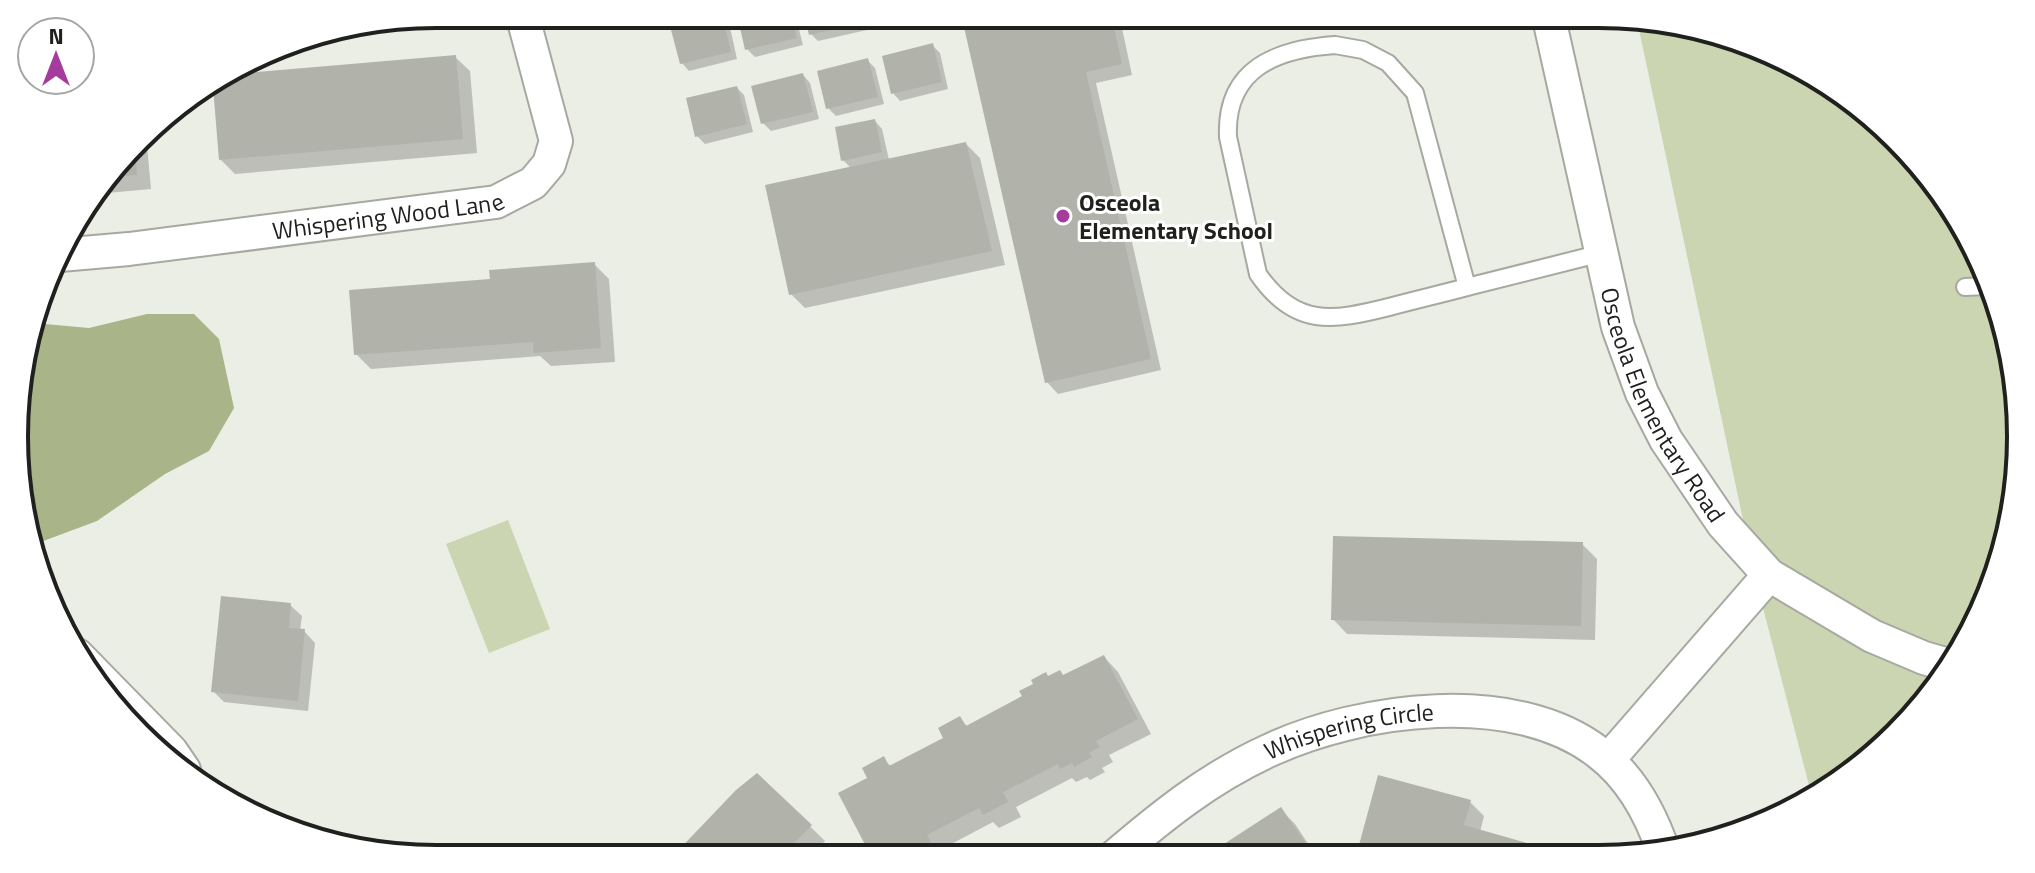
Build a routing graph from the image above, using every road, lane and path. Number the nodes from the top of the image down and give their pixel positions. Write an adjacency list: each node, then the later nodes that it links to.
1 (526, 28): 4 (street, Whispering Wood Lane)
2 (1551, 28): 3 (street, Osceola Elementary Road)
3 (1602, 253): 6 (lane); 8 (street, Osceola Elementary Road)
4 (71, 254)
5 (1978, 286): 7 (lane)
6 (1467, 287): 6 (lane)
7 (1965, 287)
8 (1769, 575): 9 (street, Osceola Elementary Road); 10 (street)
9 (1939, 662)
10 (1608, 760): 11 (street, Whispering Circle); 12 (street, Whispering Circle)
11 (1660, 841)
12 (1128, 845)

